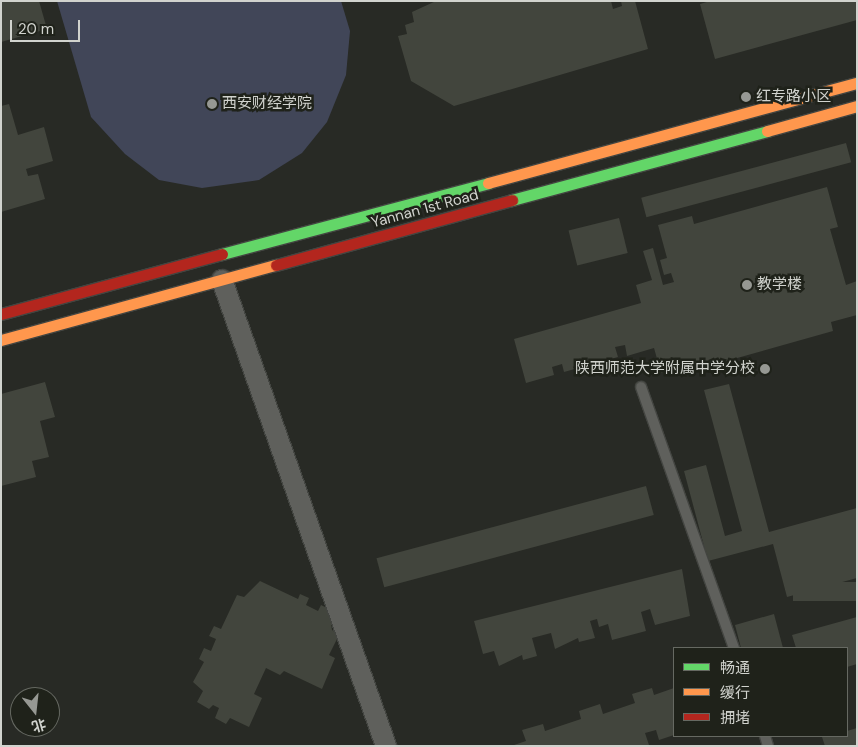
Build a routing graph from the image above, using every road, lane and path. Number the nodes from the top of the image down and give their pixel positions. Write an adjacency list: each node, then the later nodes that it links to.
1 (857, 83): 4 (main road, Yannan 1st Road)
2 (857, 106): 3 (main road, Yannan 1st Road)
3 (222, 280): 5 (main road, Yannan 1st Road); 8 (street)
4 (1, 314)
5 (1, 340)
6 (641, 387): 7 (lane)
7 (734, 647)
8 (386, 746)

